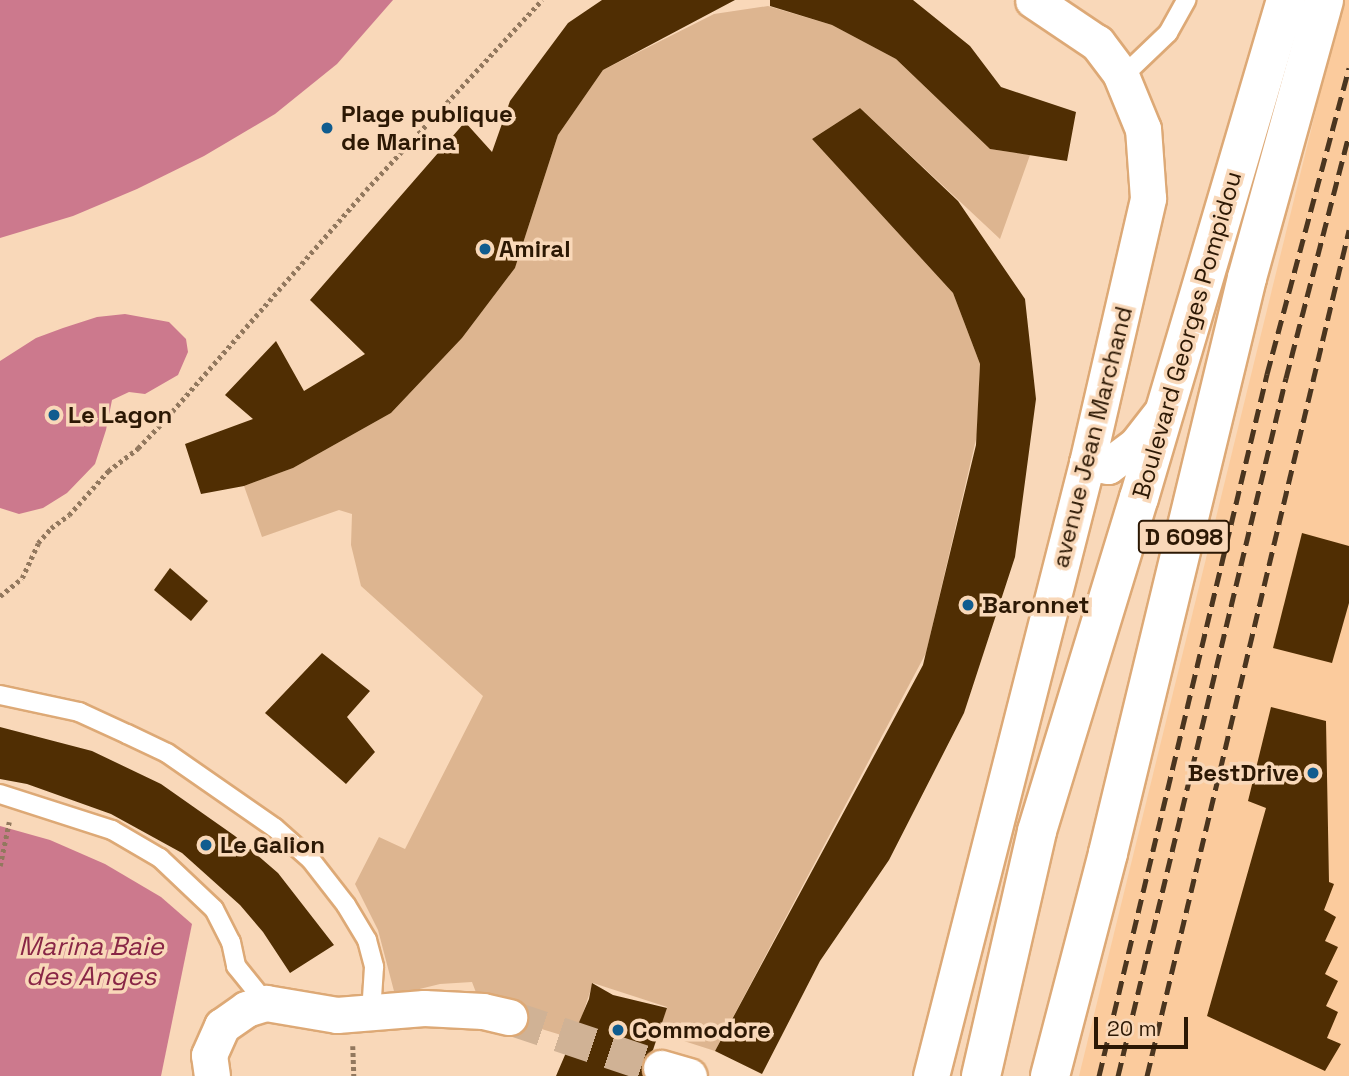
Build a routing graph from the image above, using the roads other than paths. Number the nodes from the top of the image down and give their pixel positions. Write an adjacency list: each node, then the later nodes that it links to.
1 (1033, 0): 5 (street, avenue Jean Marchand)
2 (1186, 0): 5 (lane)
3 (1286, 0): 6 (main road, Boulevard Georges Pompidou / D 6098)
4 (1324, 0): 16 (main road, Boulevard Georges Pompidou / D 6098)
5 (1122, 77): 7 (street, avenue Jean Marchand)
6 (1166, 406): 7 (street); 15 (main road, Boulevard Georges Pompidou / D 6098)
7 (1087, 463): 14 (street, avenue Jean Marchand)
8 (0, 695): 11 (lane)
9 (0, 794): 10 (lane)
10 (266, 1003): 11 (street); 13 (street)
11 (371, 1014): 12 (street)
12 (509, 1017)
13 (212, 1076)
14 (930, 1076)
15 (981, 1076)
16 (1050, 1076)

